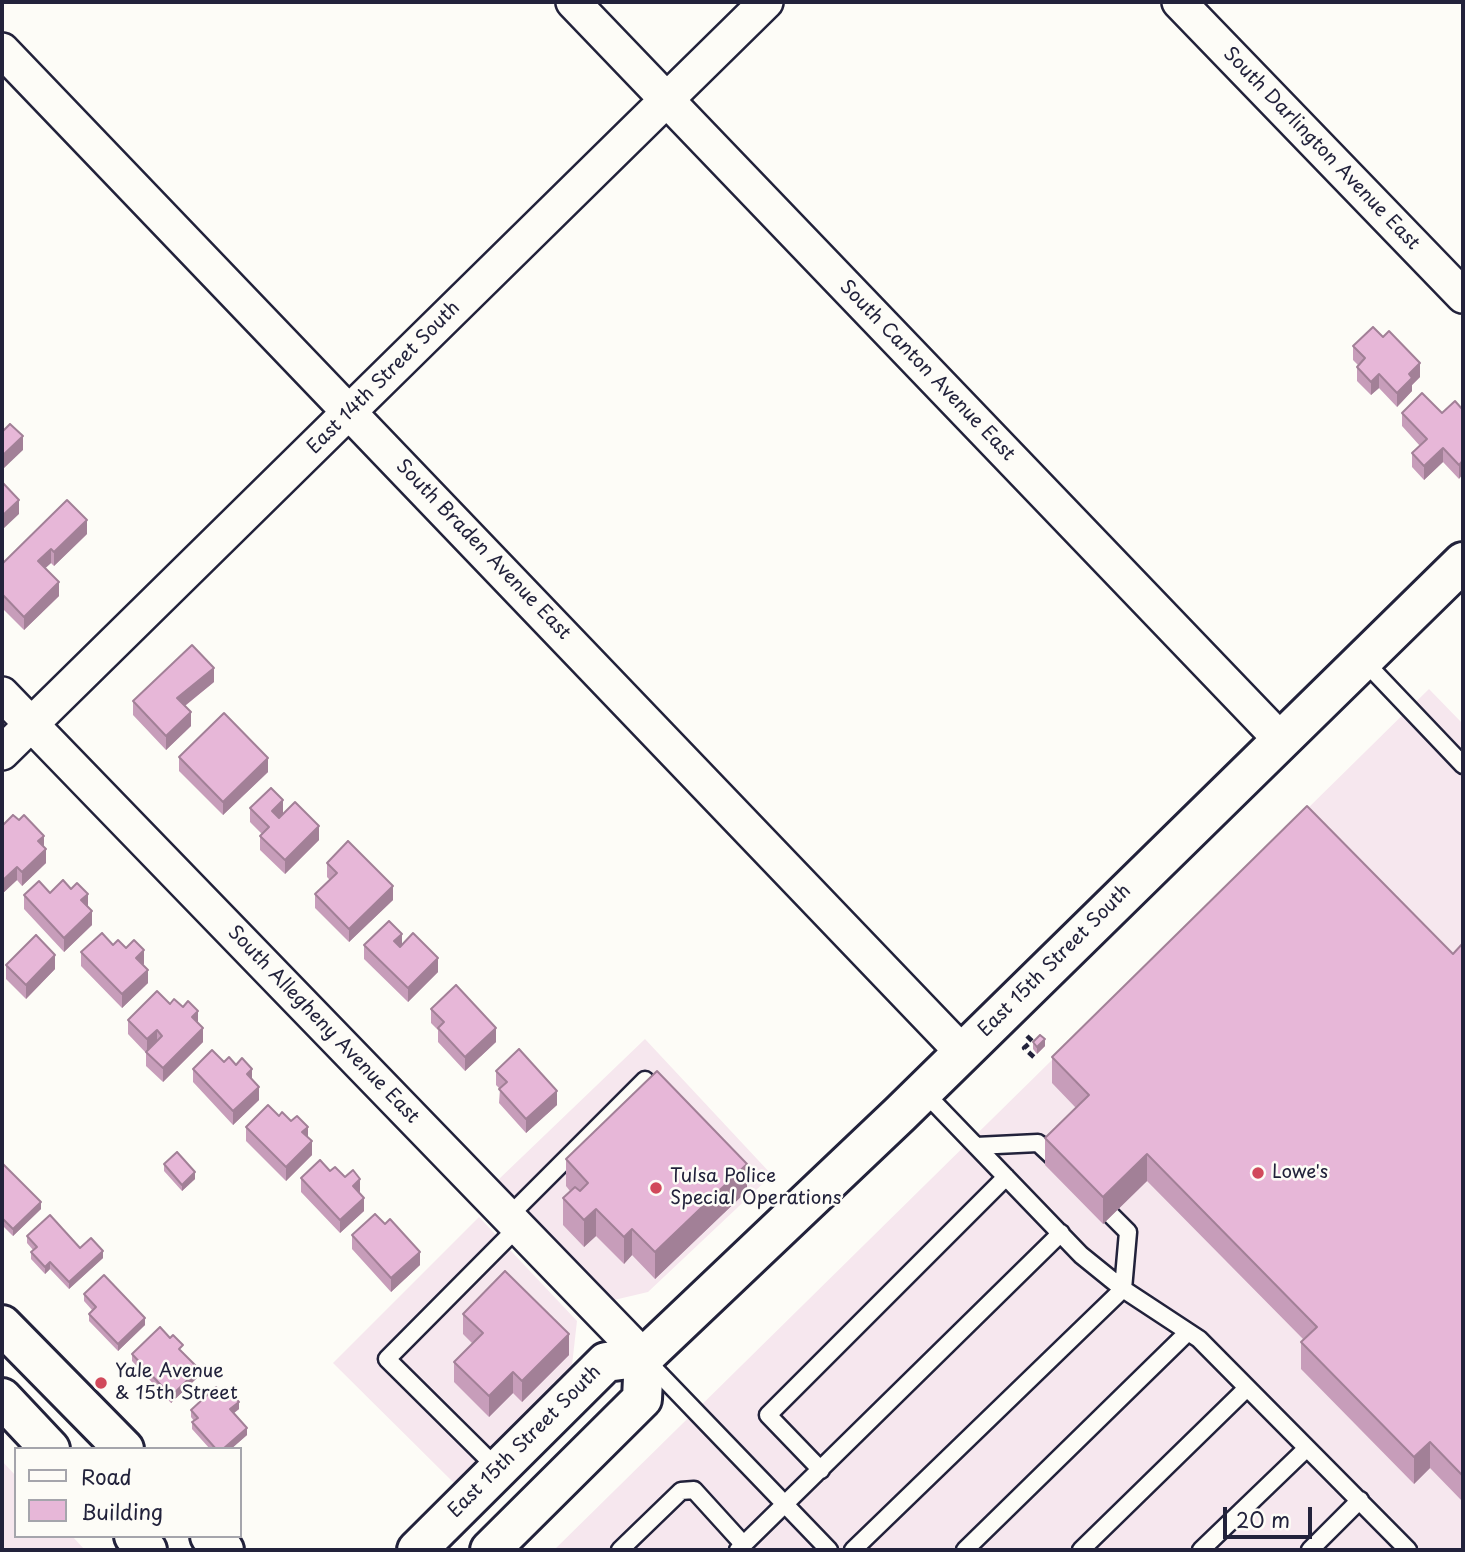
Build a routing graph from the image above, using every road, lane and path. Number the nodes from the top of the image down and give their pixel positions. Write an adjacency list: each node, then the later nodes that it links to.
1 (573, 2): 5 (street, South Canton Avenue East)
2 (766, 2): 5 (street, East 14th Street South)
3 (1179, 2): 6 (street, South Darlington Avenue East)
4 (2, 50): 7 (street, South Braden Avenue East)
5 (667, 99): 7 (street, East 14th Street South); 12 (street, South Canton Avenue East)
6 (1463, 296)
7 (351, 411): 11 (street, East 14th Street South); 15 (street, South Braden Avenue East)
8 (1463, 562): 9 (main road, East 15th Street South)
9 (1362, 660): 12 (main road, East 15th Street South); 14 (lane)
10 (2, 694): 11 (street, South Allegheny Avenue East)
11 (32, 724): 13 (street, East 14th Street South); 22 (street, South Allegheny Avenue East)
12 (1281, 740): 15 (main road, East 15th Street South)
13 (2, 753)
14 (1463, 765)
15 (963, 1053): 17 (main road, East 15th Street South)
16 (645, 1080): 22 (lane)
17 (923, 1091): 18 (lane); 27 (main road, East 15th Street South)
18 (976, 1146): 19 (lane); 20 (lane)
19 (1053, 1157)
20 (1006, 1177): 23 (lane); 34 (lane)
21 (1112, 1216): 24 (lane)
22 (513, 1222): 27 (street, South Allegheny Avenue East); 33 (lane)
23 (1061, 1233): 24 (lane); 34 (lane)
24 (1123, 1289): 25 (lane); 42 (lane)
25 (1188, 1332): 28 (lane); 43 (lane)
26 (9, 1344): 31 (main road)
27 (644, 1357): 33 (main road, East 15th Street South); 36 (lane); 39 (main road)
28 (1247, 1388): 32 (lane); 44 (lane)
29 (2, 1398): 30 (main road)
30 (48, 1447)
31 (122, 1447)
32 (1307, 1448): 35 (lane); 45 (lane)
33 (498, 1469): 38 (main road, East 15th Street South)
34 (821, 1470): 36 (lane)
35 (1360, 1500): 46 (lane); 47 (lane)
36 (786, 1505): 37 (lane); 41 (lane)
37 (741, 1548): 40 (lane)
38 (417, 1550)
39 (490, 1550)
40 (620, 1550)
41 (829, 1550)
42 (853, 1550)
43 (965, 1550)
44 (1080, 1550)
45 (1201, 1550)
46 (1310, 1550)
47 (1408, 1550)

